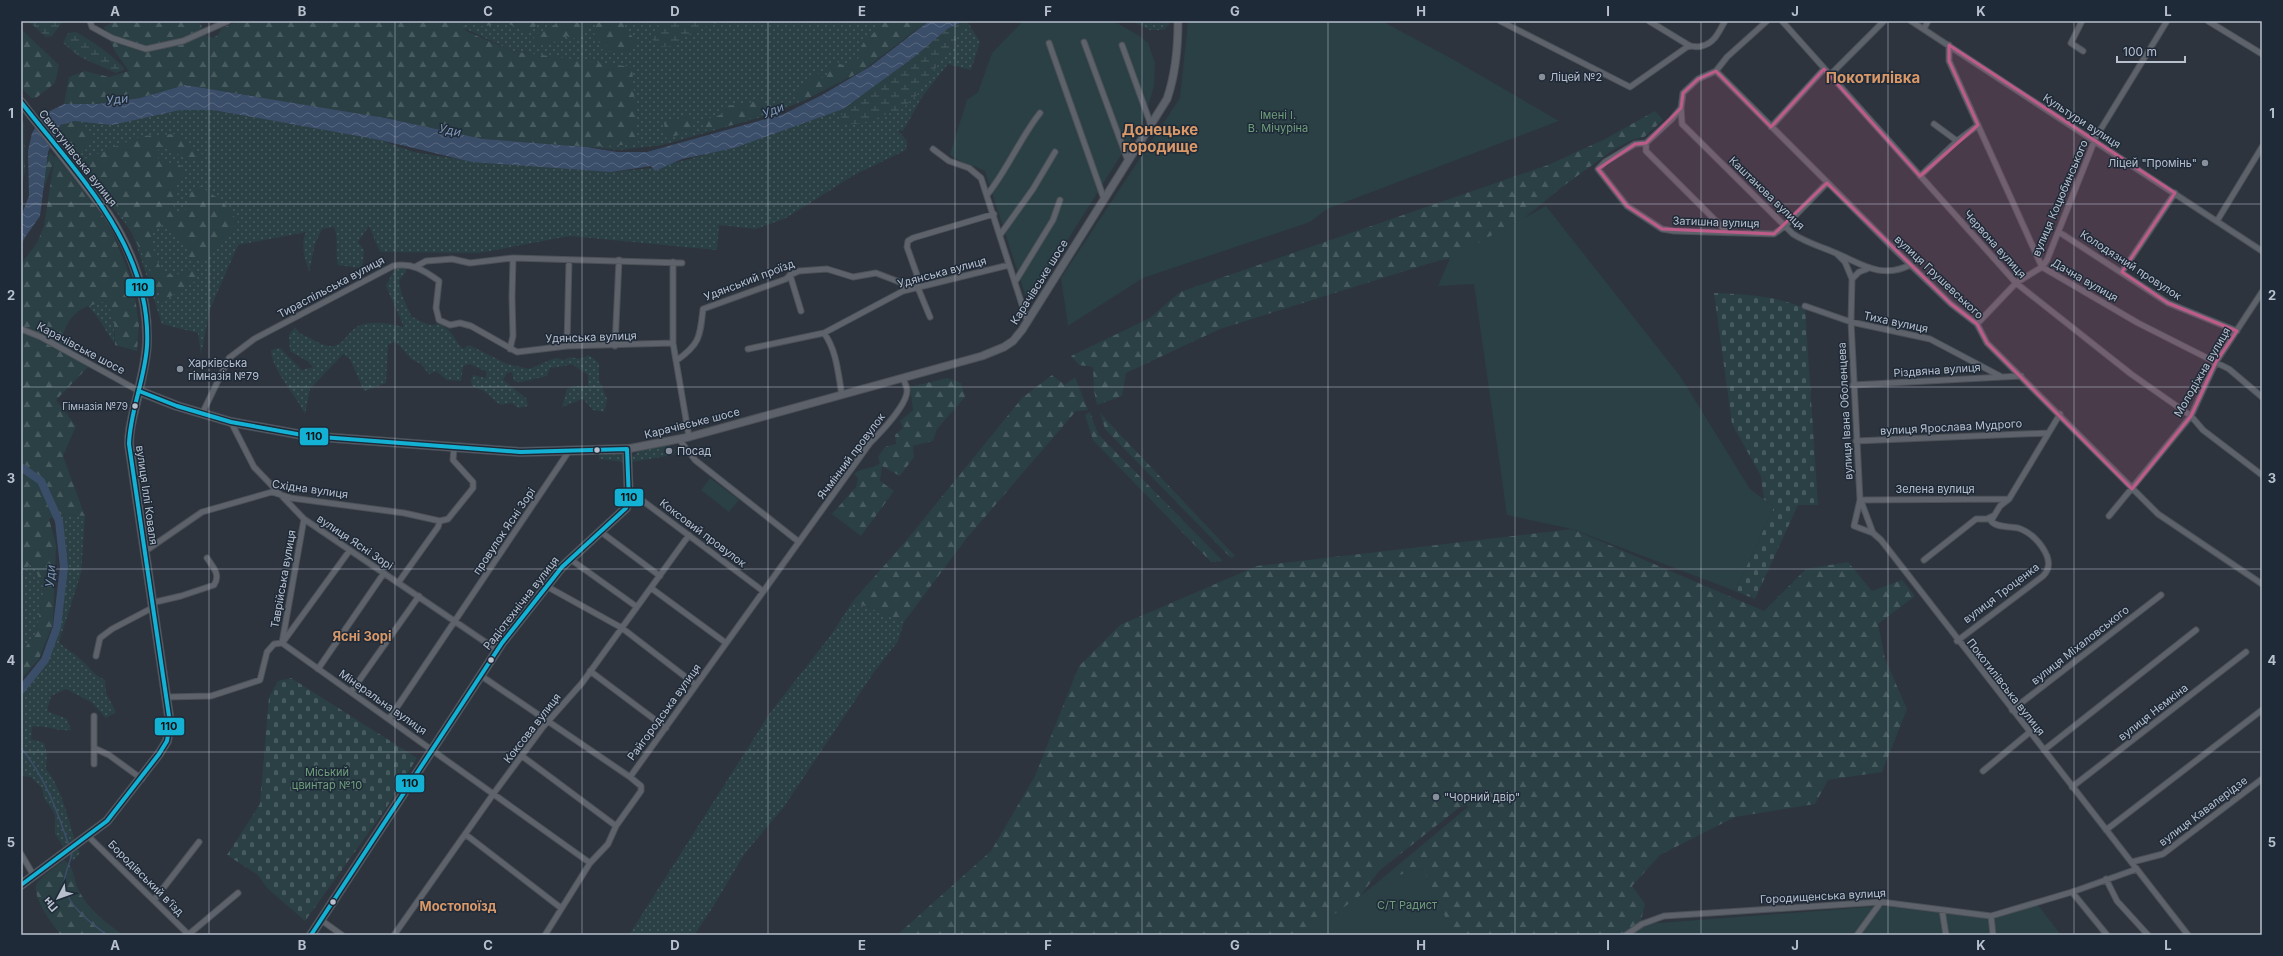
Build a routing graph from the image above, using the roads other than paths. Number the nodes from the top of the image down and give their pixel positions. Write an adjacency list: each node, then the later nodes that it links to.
1 (90, 21): 2 (street)
2 (228, 21)
3 (1178, 21): 31 (main road, Карачівське шосе)
4 (1500, 21): 15 (street)
5 (1649, 21): 21 (street)
6 (1725, 21): 21 (street)
7 (1767, 21): 25 (street)
8 (1782, 21): 24 (street, Червона вулиця)
9 (1884, 21): 26 (street)
10 (1911, 21): 16 (street, Культури вулиця)
11 (1928, 21): 16 (street)
12 (2082, 21): 22 (street)
13 (2167, 21): 35 (street, вулиця Коцюбинського)
14 (2208, 21): 23 (street)
15 (1508, 23): 21 (street)
16 (1924, 29): 20 (street, Культури вулиця)
17 (1084, 42): 40 (street)
18 (1049, 43): 46 (street)
19 (1122, 45): 31 (street)
20 (1949, 45): 32 (street, Дачна вулиця); 35 (street, Культури вулиця)
21 (1690, 46)
22 (2083, 51)
23 (2262, 54)
24 (1824, 69): 26 (street, Червона вулиця); 33 (street)
25 (1716, 71): 28 (street); 33 (street, вулиця Грушевського)
26 (1830, 75): 41 (street, Червона вулиця)
27 (21, 102): 93 (main road, Свистунівська вулиця)
28 (1681, 108): 36 (street); 49 (street, Каштанова вулиця)
29 (1040, 113): 44 (street)
30 (1934, 124): 34 (street)
31 (1151, 125): 40 (main road, Карачівське шосе)
32 (1978, 125): 34 (street); 63 (street, Дачна вулиця)
33 (1771, 127): 42 (street, вулиця Грушевського)
34 (1957, 141): 41 (street)
35 (2095, 142): 43 (street, Культури вулиця); 51 (street, вулиця Коцюбинського)
36 (1646, 143): 50 (street); 50 (street, Затишна вулиця)
37 (2262, 147): 48 (street)
38 (933, 149): 44 (street)
39 (1055, 152): 52 (street)
40 (1128, 161): 46 (main road, Карачівське шосе)
41 (1920, 176): 69 (street, Червона вулиця)
42 (1827, 183): 49 (street); 61 (street, вулиця Грушевського)
43 (2175, 193): 48 (street, Культури вулиця); 65 (street)
44 (988, 195): 47 (street)
45 (1060, 200): 68 (street)
46 (1104, 200): 76 (main road, Карачівське шосе)
47 (994, 214): 52 (street); 70 (street)
48 (2217, 222): 53 (street, Культури вулиця)
49 (1785, 226): 50 (street, Затишна вулиця); 54 (street, Каштанова вулиця)
50 (1728, 232)
51 (2060, 232): 63 (street, вулиця Коцюбинського); 65 (street, Колодязний провулок)
52 (1000, 235): 60 (street)
53 (2262, 251)
54 (1837, 254): 64 (street, Каштанова вулиця); 67 (street)
55 (513, 258): 56 (street); 62 (street); 86 (street)
56 (569, 260): 57 (street); 83 (street)
57 (620, 260): 58 (street); 84 (street)
58 (673, 262): 59 (street); 82 (street)
59 (682, 263)
60 (1009, 265): 68 (street); 70 (street, Удянська вулиця)
61 (1910, 265): 64 (street, Каштанова вулиця); 78 (street, вулиця Грушевського)
62 (415, 266): 86 (street, Тираспільська вулиця); 96 (street, Тираспільська вулиця)
63 (2042, 267): 69 (street, вулиця Коцюбинського); 88 (street, Дачна вулиця)
64 (1867, 269): 67 (street)
65 (2122, 272): 80 (street, Колодязний провулок)
66 (790, 275): 71 (street, Удянський проїзд); 74 (street); 87 (street, Удянський проїзд)
67 (1852, 279): 77 (street, вулиця Івана Оболенцева)
68 (1015, 282): 76 (street)
69 (2016, 283): 78 (street, вулиця Коцюбинського); 98 (street, Червона вулиця)
70 (918, 288): 71 (street, Удянська вулиця); 75 (street)
71 (907, 290): 81 (street, Удянська вулиця)
72 (2262, 292): 80 (street, Молодіжна вулиця)
73 (1805, 306): 77 (street, Тиха вулиця)
74 (801, 311)
75 (930, 318)
76 (1027, 320): 91 (main road, Карачівське шосе)
77 (1851, 322): 89 (street, Тиха вулиця); 92 (street, вулиця Івана Оболенцева)
78 (1977, 324): 90 (street, вулиця Грушевського)
79 (21, 329): 93 (street, Карачівське шосе)
80 (2237, 331): 88 (street, Молодіжна вулиця)
81 (824, 333): 85 (street, Удянська вулиця); 94 (street)
82 (673, 343): 84 (street, Удянська вулиця); 87 (street)
83 (567, 346): 84 (street, Удянська вулиця); 86 (street, Удянська вулиця)
84 (615, 346)
85 (748, 348)
86 (510, 349)
87 (676, 361): 101 (street)
88 (2216, 362): 95 (street, Дачна вулиця); 98 (street, Молодіжна вулиця)
89 (2000, 376): 90 (street, Різдвяна вулиця); 92 (street, Різдвяна вулиця)
90 (2021, 376): 97 (street, вулиця Грушевського)
91 (903, 378): 94 (main road, Карачівське шосе); 120 (street, Ячмінний провулок)
92 (1853, 385): 103 (street, вулиця Івана Оболенцева)
93 (139, 391): 96 (main road, Карачівське шосе); 122 (main road, вулиця Іллі Коваля)
94 (842, 395): 101 (main road, Карачівське шосе)
95 (2262, 397)
96 (202, 414): 99 (main road, Карачівське шосе)
97 (2060, 414): 100 (street); 108 (street, вулиця Грушевського)
98 (2191, 416): 107 (street, Червона вулиця); 108 (street, Молодіжна вулиця)
99 (231, 422): 104 (main road, Карачівське шосе); 110 (street, вулиця Ясні Зорі)
100 (2048, 433): 103 (street, вулиця Ярослава Мудрого); 111 (street)
101 (689, 436): 102 (main road, Карачівське шосе)
102 (679, 439): 105 (main road, Карачівське шосе); 120 (street)
103 (1856, 441): 112 (street, вулиця Івана Оболенцева)
104 (454, 447): 106 (main road, Карачівське шосе); 116 (street)
105 (627, 449): 106 (main road, Карачівське шосе); 109 (main road, Радіотехнічна вулиця)
106 (569, 451): 137 (street, провулок Ясні Зорі)
107 (2262, 476)
108 (2132, 489): 113 (street, Молодіжна вулиця); 129 (street, вулиця Грушевського)
109 (629, 493): 117 (main road, Радіотехнічна вулиця); 119 (street, Коксовий провулок)
110 (278, 494): 115 (street, вулиця Ясні Зорі); 116 (street, Східна вулиця); 122 (street, Східна вулиця)
111 (2009, 499): 112 (street, Зелена вулиця); 114 (street)
112 (1860, 500): 118 (street, Покотилівська вулиця); 118 (street)
113 (2110, 516)
114 (1992, 518): 125 (street); 140 (street, вулиця Троценка)
115 (304, 519): 121 (street, вулиця Ясні Зорі); 141 (street, Таврійська вулиця)
116 (440, 521): 128 (street)
117 (601, 532): 124 (main road, Радіотехнічна вулиця); 127 (street)
118 (1873, 533): 140 (street, Покотилівська вулиця)
119 (689, 535): 127 (street, Коксова вулиця); 132 (street, Коксовий провулок)
120 (799, 542): 132 (street, Райгородська вулиця)
121 (350, 550): 126 (street, вулиця Ясні Зорі); 141 (street)
122 (144, 552): 135 (main road, вулиця Іллі Коваля)
123 (207, 558): 135 (street)
124 (570, 559): 130 (main road, Радіотехнічна вулиця); 136 (street)
125 (1924, 560)
126 (384, 573): 128 (street, вулиця Ясні Зорі); 146 (street)
127 (660, 576): 131 (street, Коксова вулиця)
128 (398, 583): 134 (street, вулиця Ясні Зорі)
129 (2262, 584)
130 (546, 586): 138 (street); 143 (main road, Радіотехнічна вулиця)
131 (650, 588): 136 (street, Коксова вулиця); 142 (street)
132 (763, 591): 142 (street, Райгородська вулиця)
133 (2161, 595): 152 (street, вулиця Міхаловського)
134 (419, 596): 137 (street, вулиця Ясні Зорі); 150 (street)
135 (152, 605): 145 (street); 151 (main road, вулиця Іллі Коваля)
136 (637, 607): 138 (street, Коксова вулиця)
137 (455, 621): 143 (street, вулиця Ясні Зорі); 155 (street, провулок Ясні Зорі)
138 (622, 628): 147 (street, Коксова вулиця); 149 (street)
139 (2196, 630): 161 (street)
140 (1957, 641): 152 (street, Покотилівська вулиця)
141 (282, 642): 146 (street, Мінеральна вулиця); 151 (street)
142 (726, 644): 149 (street, Райгородська вулиця)
143 (497, 650): 148 (main road, Радіотехнічна вулиця)
144 (2246, 652): 168 (street, вулиця Нємкіна)
145 (96, 656)
146 (318, 669): 150 (street, Мінеральна вулиця)
147 (590, 671): 156 (street, Коксова вулиця); 157 (street)
148 (480, 675): 156 (street); 160 (main road, Радіотехнічна вулиця)
149 (696, 685): 157 (street, Райгородська вулиця)
150 (351, 692): 155 (street, Мінеральна вулиця)
151 (166, 697): 166 (main road, вулиця Іллі Коваля)
152 (2012, 710): 158 (street, Покотилівська вулиця)
153 (2262, 710): 171 (street)
154 (94, 716): 159 (street)
155 (389, 719): 160 (street, Мінеральна вулиця)
156 (549, 721): 162 (street, Коксова вулиця); 165 (street)
157 (666, 728): 165 (street, Райгородська вулиця)
158 (2030, 732): 161 (street, Покотилівська вулиця); 164 (street)
159 (94, 748): 163 (street); 166 (street)
160 (432, 748): 169 (street, Мінеральна вулиця); 189 (main road, Радіотехнічна вулиця)
161 (2044, 750): 168 (street, Покотилівська вулиця)
162 (522, 756): 169 (street, Коксова вулиця); 170 (street)
163 (94, 764)
164 (1983, 771)
165 (630, 777): 170 (street, Райгородська вулиця)
166 (142, 779): 173 (main road, вулиця Іллі Коваля)
167 (2262, 779): 176 (street, вулиця Кавалерідзе)
168 (2072, 787): 171 (street, Покотилівська вулиця)
169 (494, 793): 172 (street, Коксова вулиця); 177 (street, Мінеральна вулиця)
170 (616, 826): 177 (street, Райгородська вулиця)
171 (2106, 830): 176 (street, Покотилівська вулиця)
172 (465, 834): 186 (street); 193 (street, Коксова вулиця)
173 (89, 837): 179 (main road, вулиця Іллі Коваля); 184 (street, Бородівський в’їзд)
174 (198, 842): 184 (street)
175 (21, 854): 179 (street)
176 (2132, 862): 178 (street, Покотилівська вулиця)
177 (590, 863): 186 (street, Райгородська вулиця)
178 (2137, 869): 180 (street, Городищенська вулиця); 201 (street, Покотилівська вулиця)
179 (34, 876): 181 (main road, вулиця Іллі Коваля)
180 (2106, 879): 182 (street, Городищенська вулиця); 200 (street)
181 (21, 885)
182 (2072, 892): 188 (street, Городищенська вулиця); 199 (street)
183 (238, 893): 190 (street, Бородівський в’їзд)
184 (154, 900): 190 (street, Бородівський в’їзд)
185 (1881, 902): 187 (street, Городищенська вулиця); 195 (street, Городищенська вулиця); 196 (street)
186 (560, 908): 194 (street, Райгородська вулиця)
187 (1942, 910): 188 (street, Городищенська вулиця); 197 (street)
188 (1991, 916): 198 (street)
189 (321, 920): 191 (main road, Радіотехнічна вулиця); 192 (street)
190 (188, 935)
191 (311, 935)
192 (342, 935)
193 (394, 935)
194 (545, 935)
195 (1626, 935)
196 (1857, 935)
197 (1946, 935)
198 (1993, 935)
199 (2107, 935)
200 (2148, 935)
201 (2188, 935)

